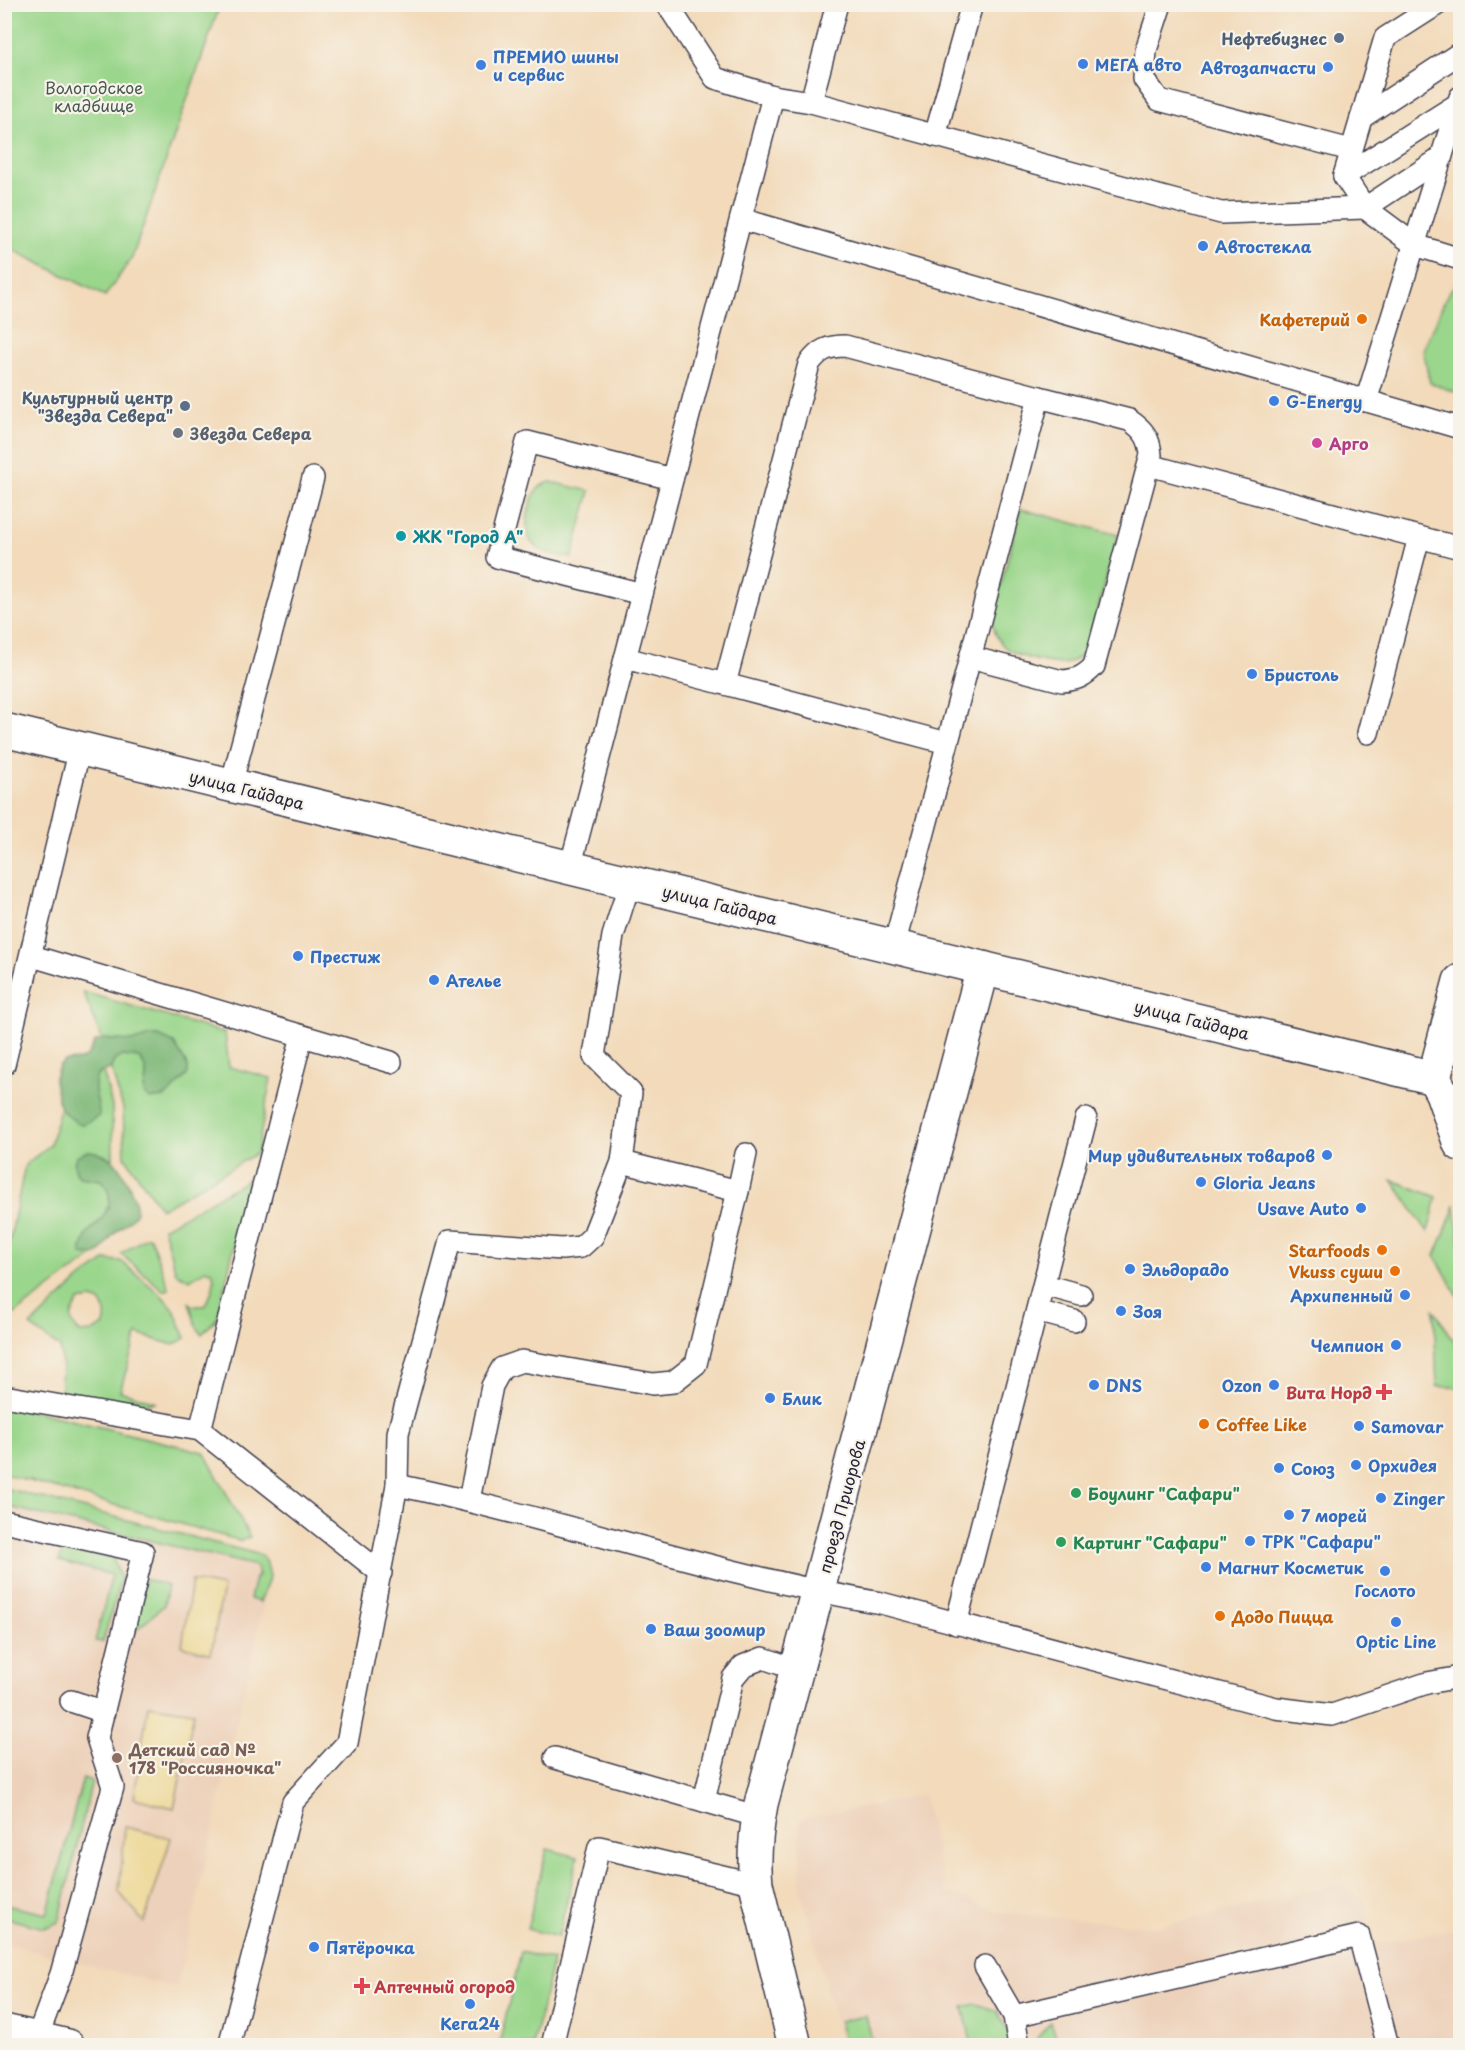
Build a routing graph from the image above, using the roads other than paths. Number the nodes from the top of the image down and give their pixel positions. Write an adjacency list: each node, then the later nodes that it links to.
1 (667, 4): 7 (lane)
2 (837, 4): 9 (lane)
3 (972, 4): 11 (lane)
4 (1161, 4): 12 (lane)
5 (1438, 4): 10 (lane)
6 (1461, 54): 10 (lane)
7 (773, 96): 9 (lane); 16 (lane)
8 (1460, 100): 13 (lane); 14 (lane)
9 (811, 102): 11 (lane)
10 (1361, 118): 12 (lane)
11 (934, 136): 15 (lane)
12 (1352, 150): 14 (lane)
13 (1441, 158): 15 (lane); 17 (lane)
14 (1344, 176): 15 (lane)
15 (1365, 208): 17 (lane)
16 (741, 219): 20 (lane); 24 (lane)
17 (1414, 245): 18 (lane); 20 (lane)
18 (1461, 260)
19 (1039, 397): 22 (lane); 28 (lane); 30 (lane)
20 (1366, 401): 21 (lane)
21 (1461, 428)
22 (1149, 465): 25 (lane); 28 (lane)
23 (313, 478): 35 (lane)
24 (672, 480): 27 (lane); 27 (lane)
25 (1419, 537): 26 (lane); 32 (lane)
26 (1461, 548)
27 (642, 594): 29 (lane)
28 (970, 657): 33 (lane)
29 (625, 658): 30 (lane); 36 (lane)
30 (725, 684): 33 (lane)
31 (4, 730): 34 (street, улица Гайдара)
32 (1368, 733)
33 (947, 743): 38 (lane)
34 (80, 748): 35 (street, улица Гайдара); 39 (lane)
35 (231, 785): 36 (street, улица Гайдара)
36 (570, 868): 37 (street, улица Гайдара)
37 (630, 882): 38 (street, улица Гайдара); 49 (lane)
38 (894, 946): 40 (street, улица Гайдара)
39 (32, 957): 42 (lane); 44 (lane)
40 (983, 968): 45 (street, улица Гайдара); 61 (street, проезд Приорова)
41 (1461, 981): 45 (street)
42 (302, 1036): 43 (lane); 56 (lane)
43 (391, 1062)
44 (4, 1065)
45 (1434, 1078): 47 (street)
46 (1086, 1119): 51 (lane)
47 (1461, 1144)
48 (746, 1154): 50 (lane)
49 (622, 1162): 50 (lane); 57 (lane)
50 (738, 1191): 58 (lane)
51 (1044, 1285): 52 (lane); 53 (lane)
52 (1081, 1295)
53 (1037, 1311): 54 (lane); 62 (lane)
54 (1074, 1321)
55 (4, 1396): 56 (lane)
56 (200, 1430): 60 (lane)
57 (397, 1485): 58 (lane); 60 (lane)
58 (469, 1500): 61 (lane)
59 (4, 1521): 66 (lane)
60 (381, 1573): 75 (lane)
61 (818, 1592): 62 (lane); 63 (street, проезд Приорова)
62 (956, 1624): 64 (lane)
63 (798, 1670): 68 (lane); 69 (street, проезд Приорова)
64 (1461, 1677)
65 (71, 1701): 66 (lane)
66 (104, 1712): 74 (lane)
67 (555, 1758): 68 (lane)
68 (704, 1802): 69 (lane)
69 (759, 1817): 70 (street, проезд Приорова)
70 (756, 1884): 76 (lane); 77 (street, проезд Приорова)
71 (985, 1966): 72 (lane)
72 (1014, 2016): 78 (lane); 79 (lane)
73 (4, 2031): 74 (street)
74 (53, 2042)
75 (229, 2046)
76 (552, 2046)
77 (795, 2046)
78 (1019, 2046)
79 (1388, 2046)

